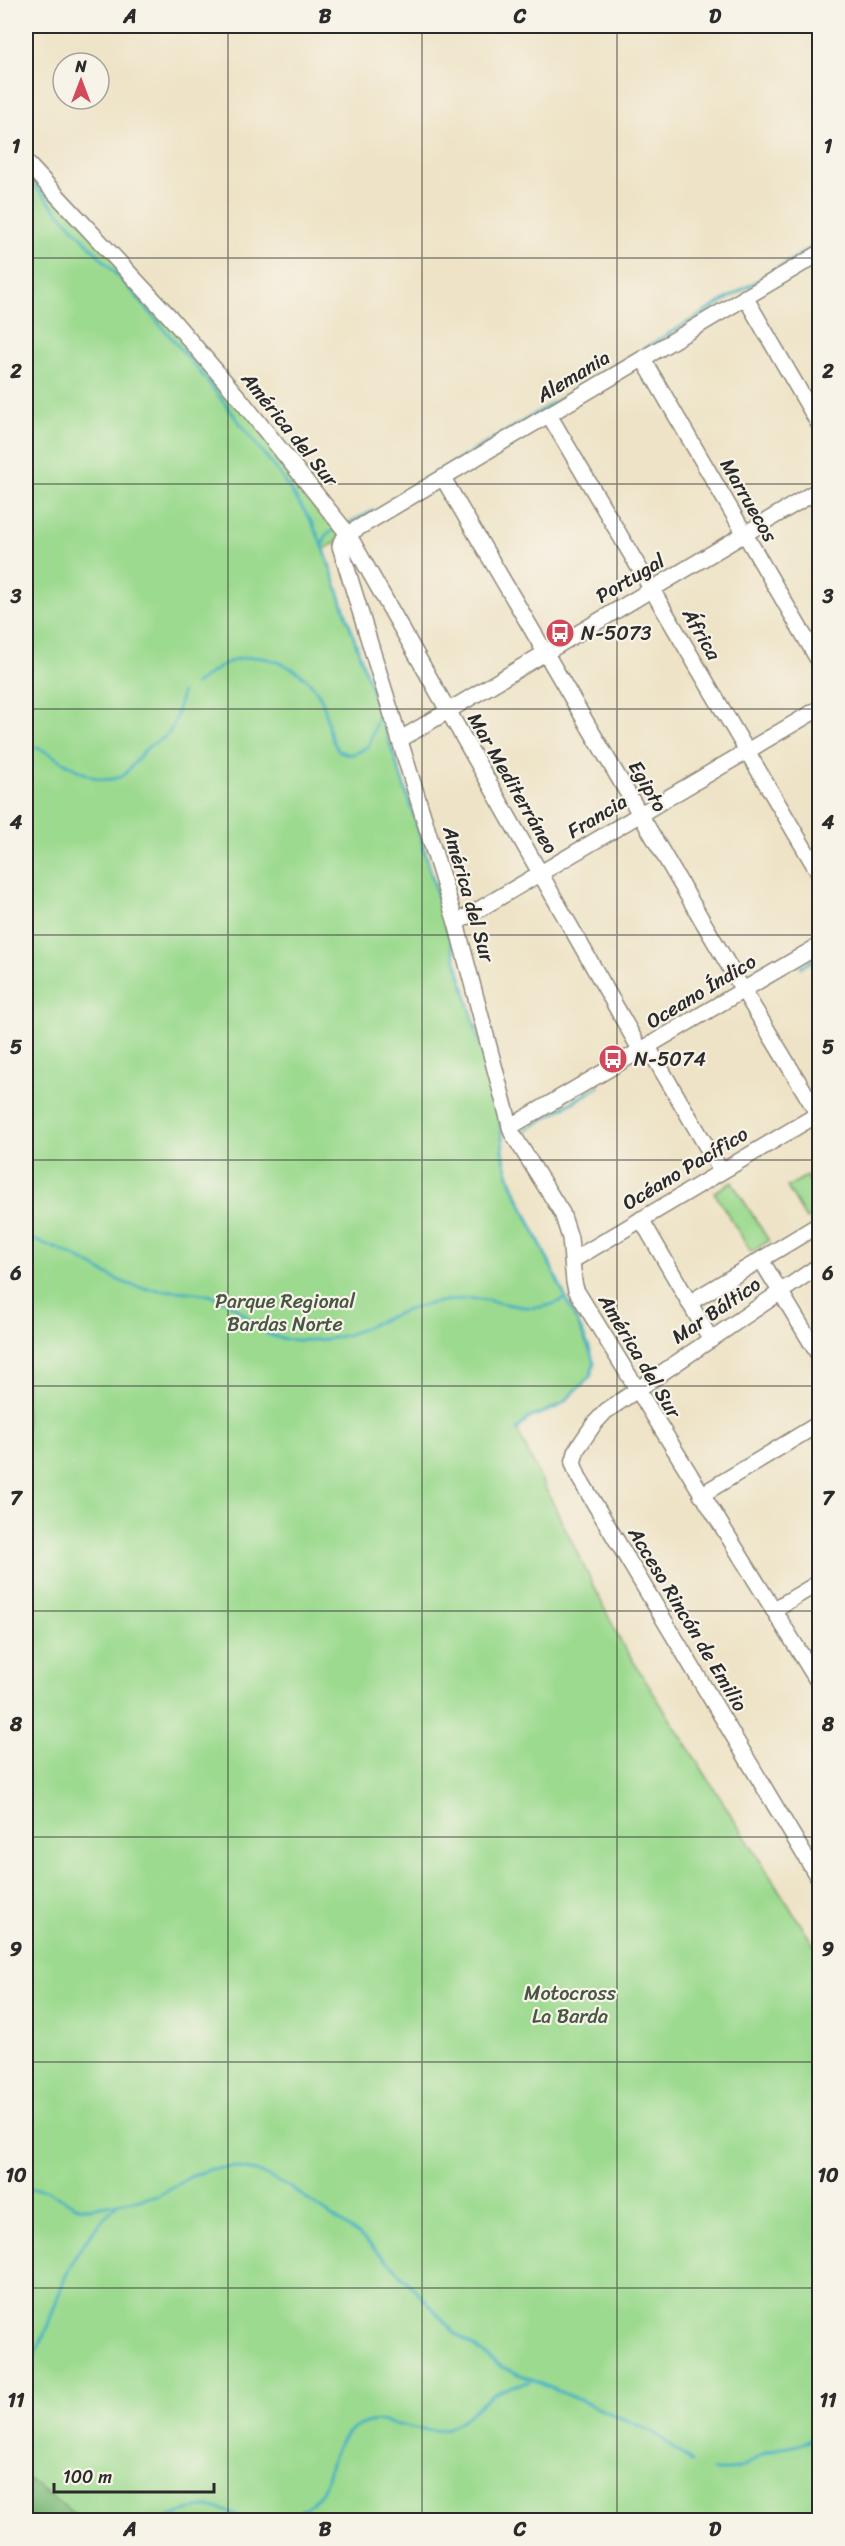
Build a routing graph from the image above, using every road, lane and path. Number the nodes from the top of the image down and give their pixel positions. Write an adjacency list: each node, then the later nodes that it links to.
1 (26, 162): 9 (street, América del Sur)
2 (819, 253): 3 (street, Alemania)
3 (745, 297): 4 (street, Alemania); 6 (street)
4 (643, 359): 5 (street, Alemania); 10 (street, Marruecos)
5 (549, 415): 7 (street, Alemania); 11 (street, África)
6 (819, 426)
7 (443, 478): 9 (street, Alemania); 12 (street, Egipto)
8 (819, 489): 10 (street, Portugal)
9 (348, 534): 15 (street, Mar Mediterráneo); 16 (street, América del Sur)
10 (745, 534): 11 (street, Portugal); 13 (street, Marruecos)
11 (652, 589): 12 (street, Portugal); 17 (street, África)
12 (546, 653): 15 (street, Portugal); 18 (street, Egipto)
13 (819, 663)
14 (819, 708): 17 (street, Francia)
15 (448, 711): 16 (street, Portugal); 19 (street, Mar Mediterráneo)
16 (400, 739): 21 (street, América del Sur)
17 (747, 751): 18 (street, Francia); 20 (street, África)
18 (640, 815): 19 (street, Francia); 23 (street, Egipto)
19 (541, 874): 21 (street, Francia); 24 (street, Mar Mediterráneo)
20 (819, 875)
21 (456, 923): 26 (street, América del Sur)
22 (819, 945): 23 (street, Oceano Índico)
23 (743, 990): 24 (street, Oceano Índico); 25 (street, Egipto)
24 (644, 1049): 26 (street, Oceano Índico); 27 (street, Mar Mediterráneo)
25 (819, 1113): 27 (street, Océano Pacífico)
26 (510, 1127): 30 (street, América del Sur)
27 (721, 1171): 28 (street, Océano Pacífico)
28 (641, 1219): 30 (street, Océano Pacífico); 34 (street)
29 (819, 1224): 31 (street, Mar Báltico)
30 (573, 1260): 37 (street, América del Sur)
31 (761, 1260): 33 (street); 34 (street, Mar Báltico)
32 (819, 1265): 33 (street, Mar Báltico)
33 (780, 1291): 35 (street, Mar Báltico); 36 (street)
34 (689, 1303): 35 (street)
35 (711, 1340): 37 (street, Mar Báltico)
36 (819, 1357)
37 (635, 1389): 39 (street, América del Sur); 43 (street, Acceso Rincón de Emilio)
38 (819, 1423): 39 (street)
39 (701, 1495): 41 (street, América del Sur)
40 (819, 1582): 41 (street)
41 (773, 1610): 42 (street, América del Sur)
42 (819, 1685)
43 (819, 1881)

